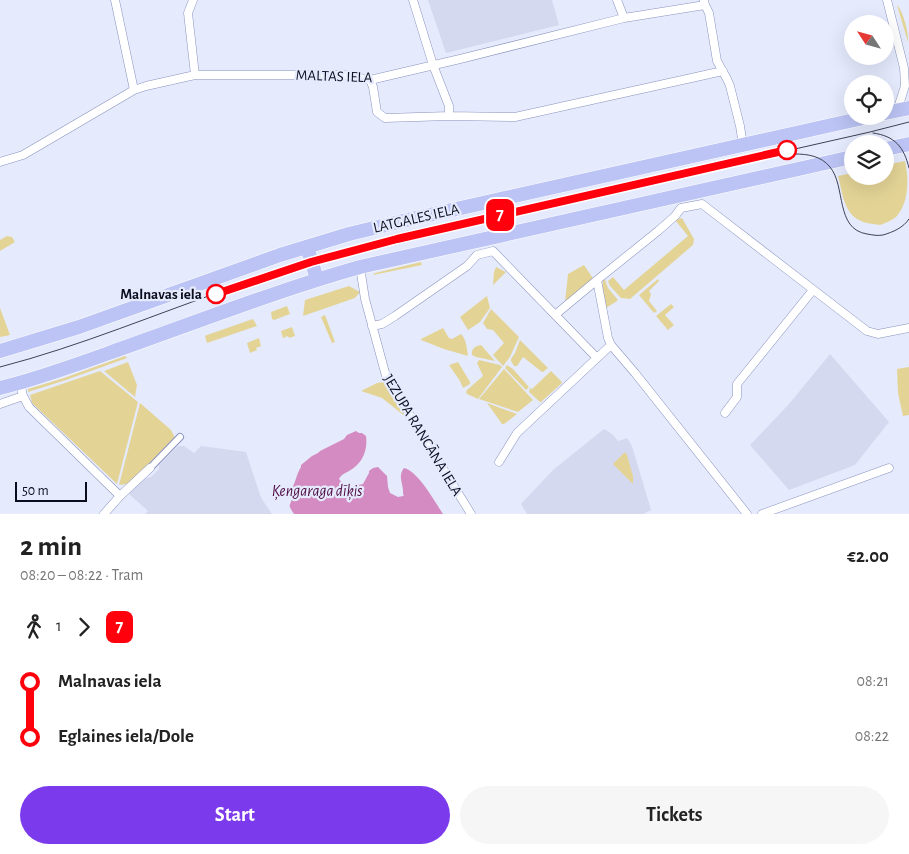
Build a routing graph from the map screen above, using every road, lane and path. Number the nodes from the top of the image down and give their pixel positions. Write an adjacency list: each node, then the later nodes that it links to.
1 (115, 0): 13 (street)
2 (193, 0): 10 (street)
3 (413, 0): 8 (street)
4 (617, 0): 7 (street)
5 (887, 0): 12 (street)
6 (704, 3): 7 (street, MALTAS IELA); 9 (street)
7 (624, 18): 8 (street, MALTAS IELA)
8 (433, 65): 11 (street, MALTAS IELA); 15 (street)
9 (724, 72): 15 (street); 18 (street)
10 (195, 75): 11 (street, MALTAS IELA); 13 (street, MALTAS IELA)
11 (370, 80): 15 (street)
12 (907, 82): 14 (street)
13 (134, 90): 21 (street, MALTAS IELA)
14 (897, 111)
15 (449, 116)
16 (844, 122): 18 (highway, LATGALES IELA)
17 (909, 144): 19 (highway)
18 (743, 145): 26 (highway, LATGALES IELA)
19 (894, 148)
20 (0, 154): 21 (street)
21 (12, 158): 23 (street, MALTAS IELA)
22 (844, 159): 24 (highway)
23 (0, 162)
24 (691, 199): 25 (highway); 29 (street); 30 (street)
25 (483, 246): 27 (highway); 31 (street); 32 (street)
26 (307, 247): 28 (highway); 35 (highway, LATGALES IELA)
27 (360, 267): 28 (highway); 32 (street, JEZUPA RANCĀNA IELA)
28 (317, 279): 38 (highway)
29 (597, 280): 31 (street); 34 (street)
30 (813, 290): 33 (street); 40 (street)
31 (555, 315): 36 (street)
32 (372, 326): 47 (street, JEZUPA RANCĀNA IELA)
33 (909, 328)
34 (611, 345): 36 (street); 48 (street)
35 (0, 351)
36 (597, 358): 42 (street)
37 (0, 388): 38 (highway)
38 (22, 390): 39 (street); 45 (street)
39 (0, 404)
40 (725, 413)
41 (180, 437): 43 (street)
42 (499, 462)
43 (150, 468): 45 (street)
44 (889, 468): 49 (street)
45 (120, 496): 46 (street)
46 (104, 514)
47 (471, 514)
48 (747, 514)
49 (762, 514)

